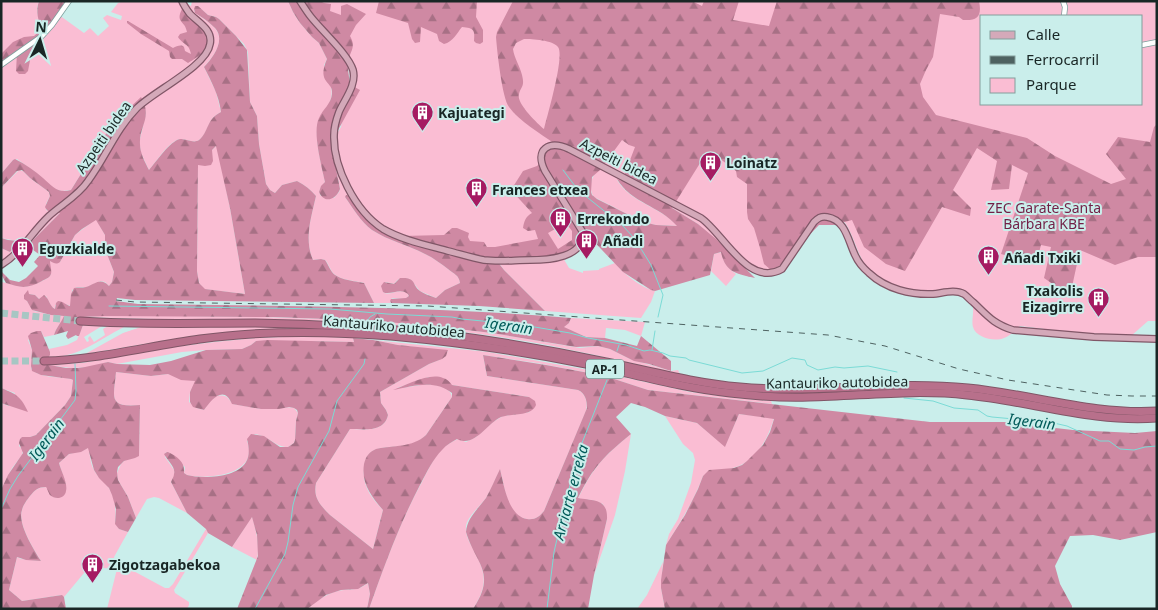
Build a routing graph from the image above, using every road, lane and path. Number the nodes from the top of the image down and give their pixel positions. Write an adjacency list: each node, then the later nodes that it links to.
1 (69, 1): 8 (street)
2 (182, 1): 9 (main road, Azpeiti bidea)
3 (300, 1): 11 (main road, Azpeiti bidea)
4 (1063, 1): 5 (street)
5 (1064, 15)
6 (1157, 42): 7 (street)
7 (1143, 44)
8 (1, 65)
9 (1, 265)
10 (80, 320): 13 (highway, Kantauriko autobidea / AP-1)
11 (1157, 338)
12 (44, 361): 14 (highway, Kantauriko autobidea / AP-1)
13 (1157, 411)
14 (1157, 418)

